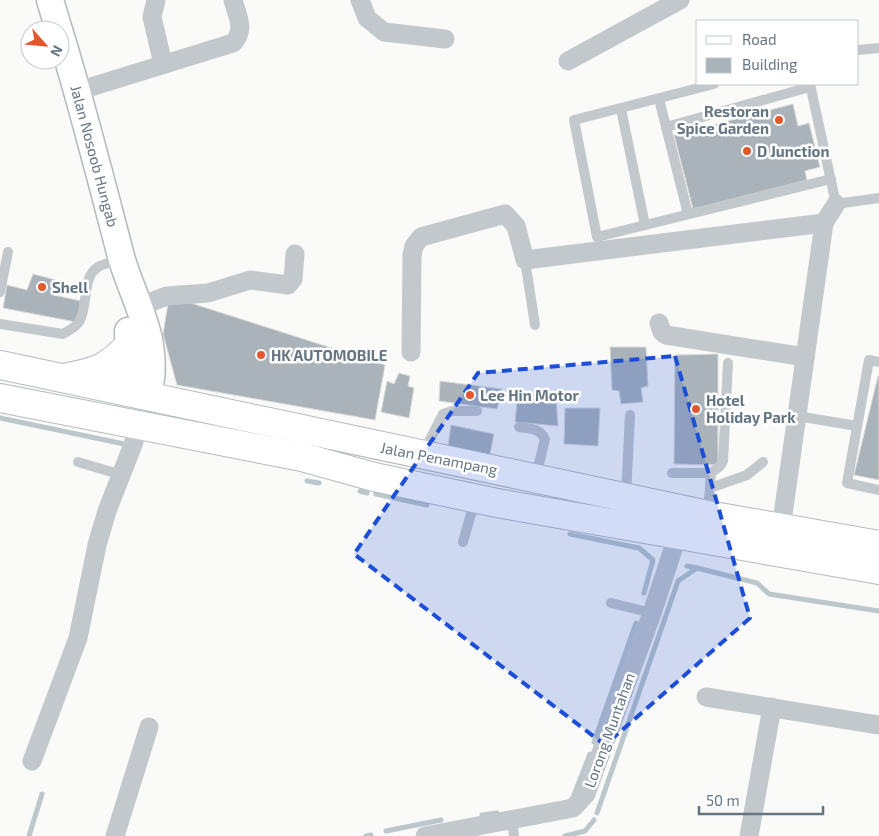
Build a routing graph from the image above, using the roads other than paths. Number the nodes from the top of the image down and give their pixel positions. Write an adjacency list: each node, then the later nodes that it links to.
1 (50, 0): 6 (main road, Jalan Nosoob Hungab)
2 (156, 0): 11 (street)
3 (233, 0): 11 (street)
4 (360, 0): 7 (street)
5 (680, 0): 10 (street)
6 (56, 20)
7 (445, 39)
8 (879, 48): 9 (lane)
9 (859, 50)
10 (568, 61)
11 (163, 64): 15 (street)
12 (70, 65): 15 (main road, Jalan Nosoob Hungab)
13 (710, 85): 16 (lane)
14 (810, 85): 18 (lane); 19 (lane)
15 (78, 91): 28 (main road, Jalan Nosoob Hungab)
16 (659, 98): 17 (lane); 18 (lane)
17 (621, 109): 24 (lane); 24 (lane)
18 (666, 127): 22 (lane)
19 (830, 179): 21 (lane); 22 (lane)
20 (879, 198): 21 (lane)
21 (836, 204): 23 (street)
22 (688, 214): 24 (lane)
23 (824, 223): 27 (street); 36 (street)
24 (645, 225)
25 (8, 252): 29 (lane)
26 (295, 254): 30 (street)
27 (525, 260): 33 (lane); 35 (street)
28 (125, 270): 30 (main road, Jalan Nosoob Hungab); 32 (lane); 34 (main road, Jalan Nosoob Hungab)
29 (0, 292)
30 (138, 307): 34 (main road, Jalan Nosoob Hungab)
31 (658, 323): 36 (street)
32 (0, 324)
33 (535, 325)
34 (147, 350): 40 (main road); 42 (main road, Jalan Nosoob Hungab)
35 (411, 352)
36 (805, 357): 45 (street)
37 (879, 362): 46 (lane)
38 (728, 363): 52 (lane)
39 (0, 365): 40 (main road, Jalan Penampang)
40 (62, 378): 42 (main road, Jalan Penampang)
41 (0, 398): 42 (main road)
42 (136, 403): 48 (main road, Jalan Penampang); 53 (street); 57 (main road, Jalan Penampang)
43 (477, 411): 48 (lane)
44 (630, 414): 56 (lane)
45 (797, 416): 46 (lane); 59 (street)
46 (857, 426): 55 (lane)
47 (519, 427): 54 (lane)
48 (422, 455): 54 (main road, Jalan Penampang)
49 (78, 462): 53 (lane)
50 (763, 462): 58 (lane)
51 (672, 473): 52 (lane)
52 (711, 473): 58 (lane)
53 (122, 475): 70 (street)
54 (536, 477): 56 (main road, Jalan Penampang)
55 (879, 490)
56 (626, 496): 58 (main road, Jalan Penampang)
57 (475, 499): 60 (main road, Jalan Penampang); 61 (lane)
58 (709, 502): 59 (main road, Jalan Penampang)
59 (781, 529): 62 (main road, Jalan Penampang)
60 (678, 534): 63 (main road, Jalan Penampang); 65 (street, Lorong Muntahan)
61 (463, 542)
62 (879, 546)
63 (879, 570)
64 (611, 603): 65 (lane)
65 (652, 613): 71 (street, Lorong Muntahan)
66 (706, 697): 67 (street)
67 (772, 707): 68 (street); 74 (street)
68 (879, 725)
69 (149, 727): 72 (street)
70 (32, 761)
71 (513, 829): 73 (street, Lorong Muntahan)
72 (115, 836)
73 (425, 836)
74 (749, 836)

